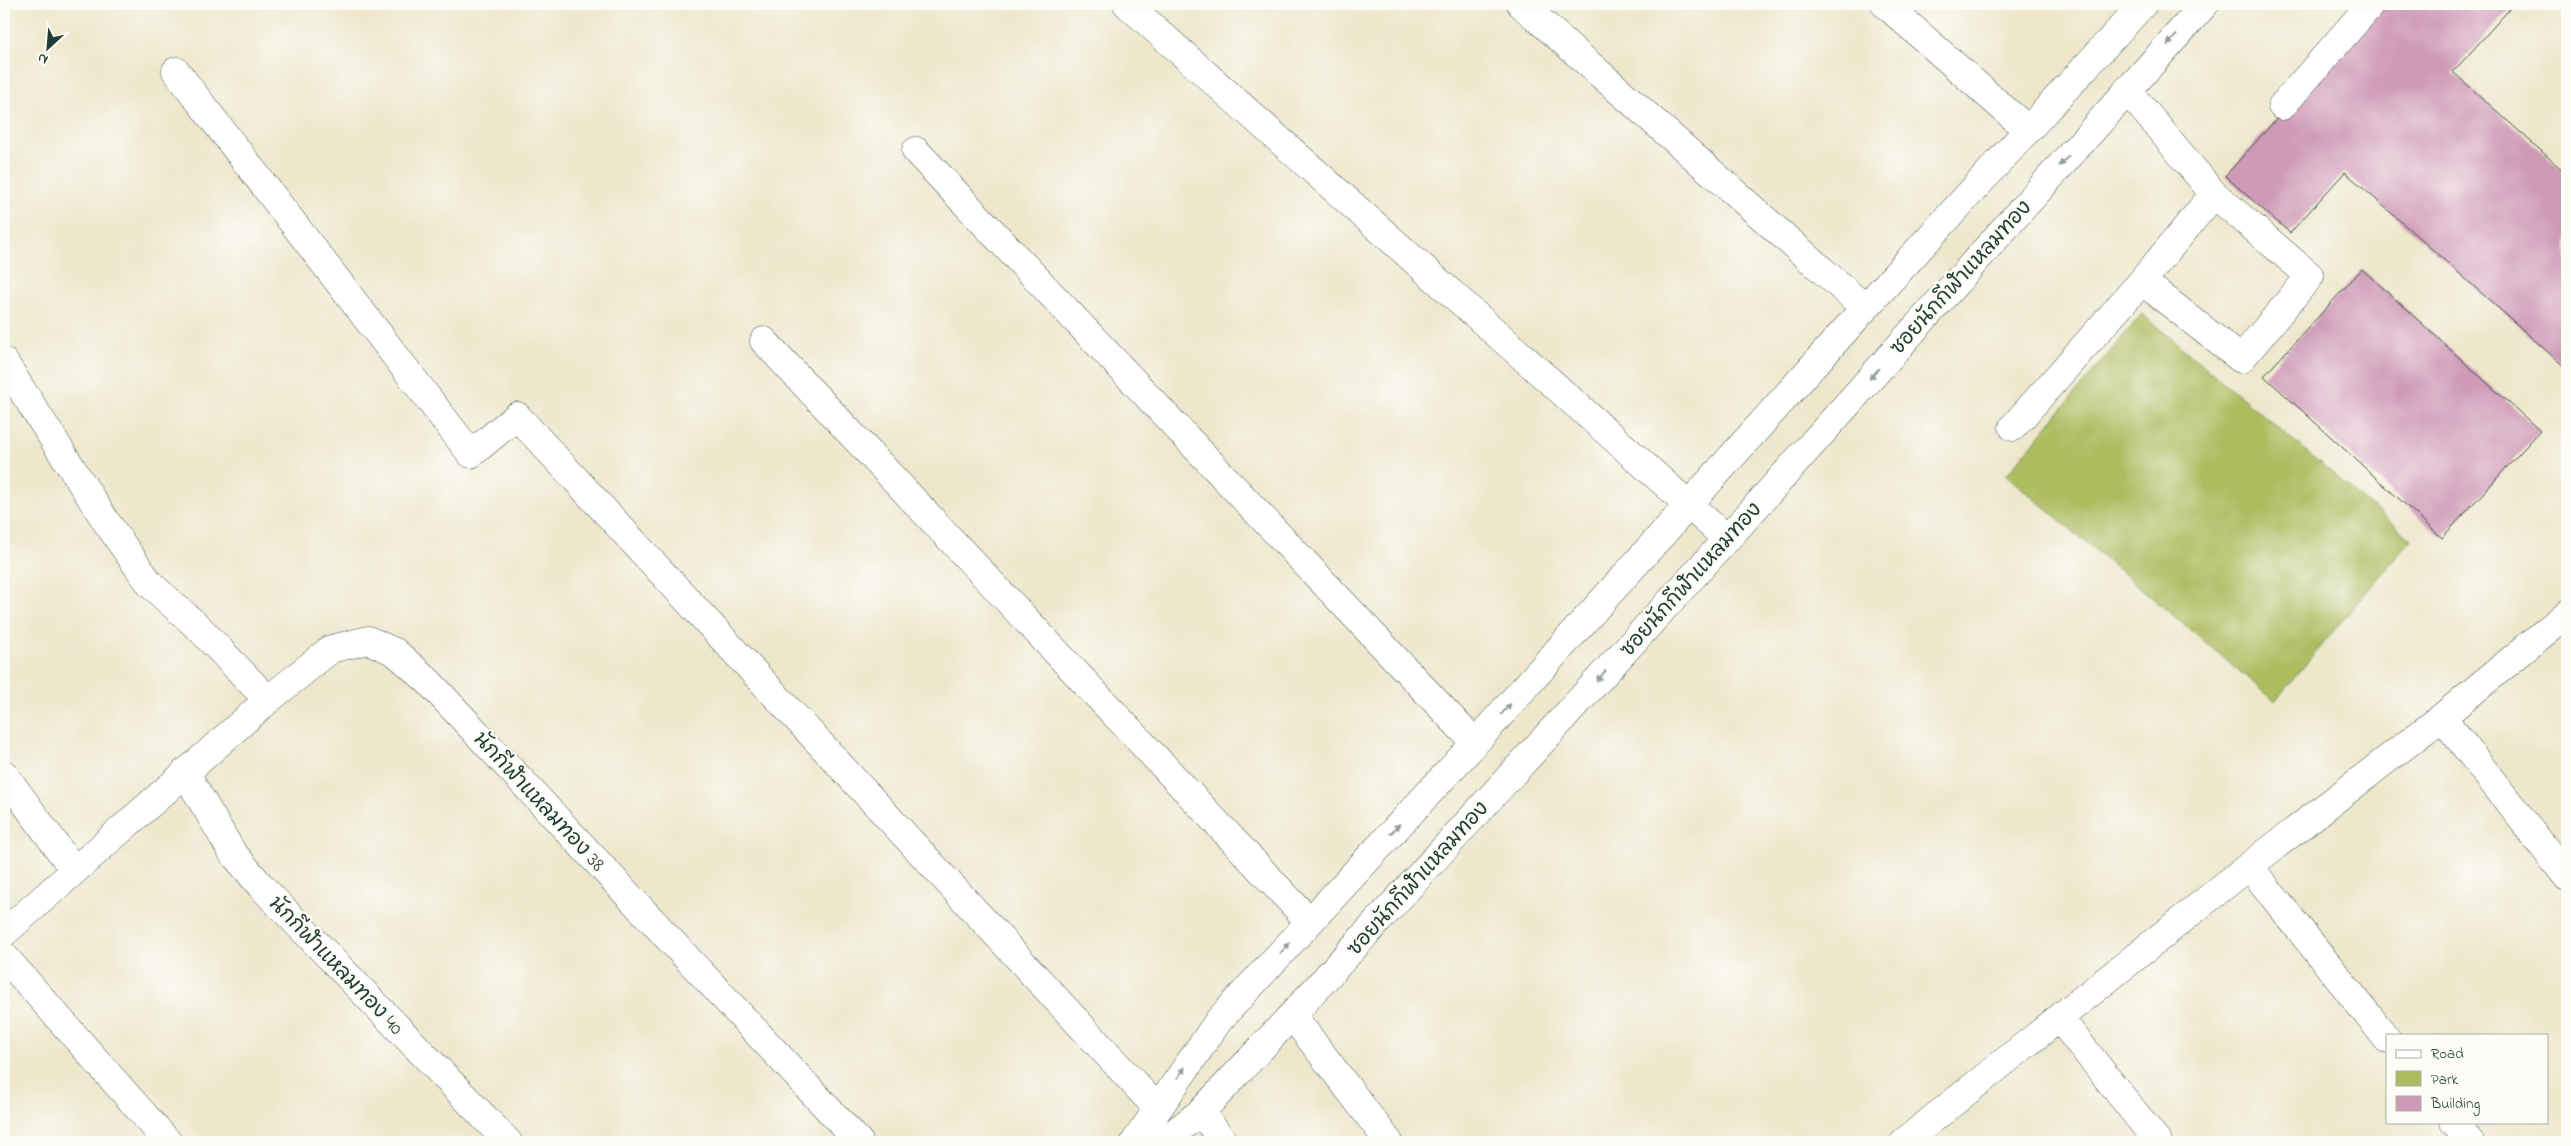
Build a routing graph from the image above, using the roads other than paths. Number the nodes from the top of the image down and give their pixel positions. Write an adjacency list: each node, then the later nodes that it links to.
1 (1127, 4): 18 (street)
2 (1521, 4): 14 (street)
3 (1885, 4): 10 (street)
4 (2143, 4): 10 (street)
5 (2205, 4): 8 (street, ซอยนักกีฬาแหลมทอง, one-way to 8)
6 (2371, 4): 9 (street)
7 (176, 72): 35 (street)
8 (2127, 90): 12 (street); 19 (street, ซอยนักกีฬาแหลมทอง, one-way to 19)
9 (2282, 106)
10 (2028, 130): 14 (street)
11 (916, 151): 23 (street)
12 (2214, 194): 13 (street); 13 (street)
13 (2142, 281): 17 (street)
14 (1865, 308): 18 (street)
15 (764, 341): 29 (street)
16 (4, 362): 21 (street)
17 (2013, 427)
18 (1689, 506): 19 (street); 23 (street, one-way to 18)
19 (1727, 539): 32 (street, ซอยนักกีฬาแหลมทอง, one-way to 32)
20 (2567, 614): 22 (street)
21 (268, 700): 24 (street, นักกีฬาแหลมทอง 38); 40 (street, นักกีฬาแหลมทอง 38)
22 (2442, 718): 26 (street); 28 (street)
23 (1475, 743): 29 (street, one-way to 23)
24 (186, 772): 27 (street, นักกีฬาแหลมทอง 38); 39 (street, นักกีฬาแหลมทอง 40)
25 (4, 774): 27 (street)
26 (2249, 866): 33 (street); 34 (street)
27 (74, 870): 30 (street, นักกีฬาแหลมทอง 38)
28 (2567, 878)
29 (1309, 921): 35 (street, one-way to 29)
30 (4, 933)
31 (4, 956): 38 (street)
32 (1292, 1015): 36 (street, ซอยนักกีฬาแหลมทอง); 44 (street)
33 (2060, 1019): 45 (street); 46 (street)
34 (2386, 1038)
35 (1157, 1108): 41 (street)
36 (1201, 1112): 42 (street, ซอยนักกีฬาแหลมทอง); 43 (street)
37 (2456, 1124): 47 (street)
38 (168, 1142)
39 (508, 1142)
40 (859, 1142)
41 (1135, 1142)
42 (1162, 1142)
43 (1224, 1142)
44 (1389, 1142)
45 (1904, 1142)
46 (2158, 1142)
47 (2470, 1142)

